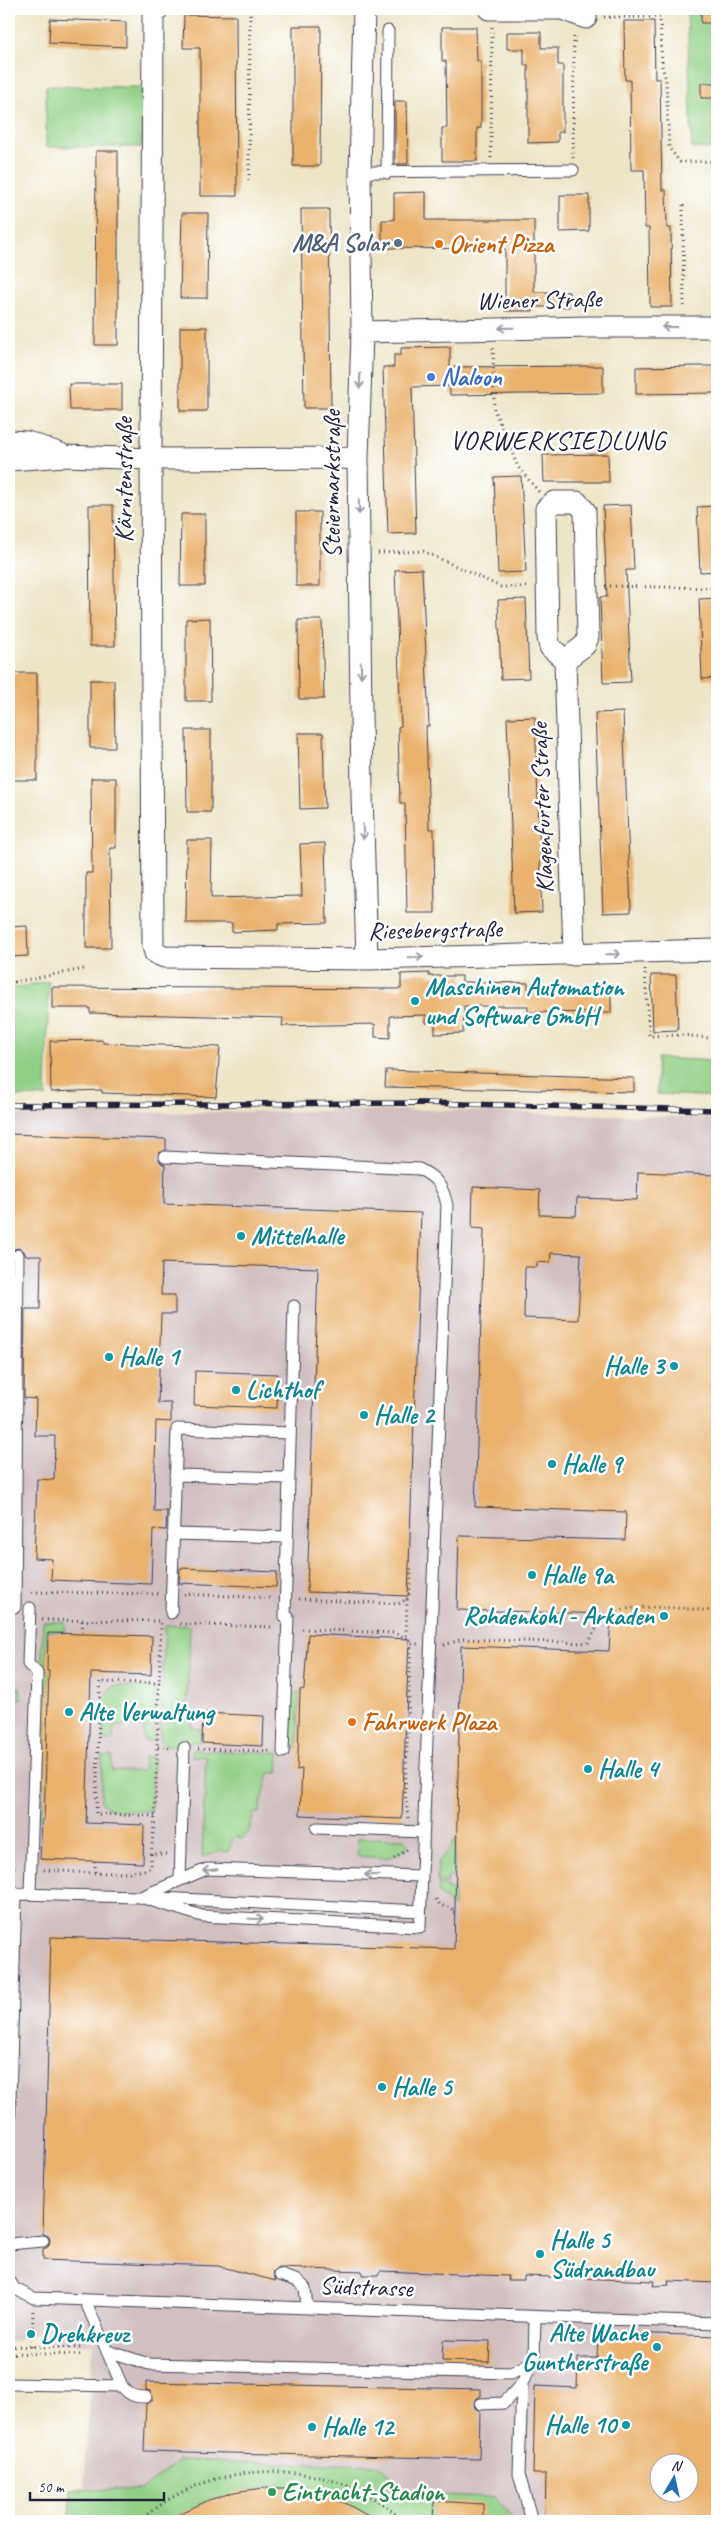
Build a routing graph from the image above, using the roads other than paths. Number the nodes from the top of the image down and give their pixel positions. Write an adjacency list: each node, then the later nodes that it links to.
1 (158, 9): 14 (street, Kärntenstraße)
2 (364, 9): 7 (street, Steiermarkstraße)
3 (490, 9): 4 (street)
4 (580, 15)
5 (388, 32): 8 (lane)
6 (573, 170): 8 (lane)
7 (360, 172): 8 (lane); 10 (street, Steiermarkstraße)
8 (387, 174)
9 (717, 327): 10 (street, Wiener Straße, one-way to 10)
10 (362, 332): 13 (street, Steiermarkstraße, one-way to 13)
11 (9, 441): 12 (street)
12 (66, 456): 14 (street); 15 (street)
13 (358, 458): 14 (street); 20 (street, Steiermarkstraße, one-way to 20)
14 (151, 459): 18 (street, Kärntenstraße)
15 (9, 460)
16 (565, 660): 16 (street); 19 (street, Klagenfurter Straße)
17 (717, 950): 19 (street, Riesebergstraße, one-way to 17)
18 (156, 953): 20 (street, Riesebergstraße)
19 (574, 955): 20 (street, Riesebergstraße, one-way to 19)
20 (367, 959)
21 (165, 1156): 35 (lane)
22 (18, 1256): 29 (lane)
23 (294, 1306): 24 (lane)
24 (290, 1433): 25 (lane); 26 (lane)
25 (175, 1475): 26 (lane); 27 (lane)
26 (289, 1478): 28 (lane)
27 (173, 1534): 28 (lane); 31 (lane)
28 (287, 1537): 33 (lane)
29 (15, 1607)
30 (30, 1614): 39 (lane)
31 (169, 1618)
32 (184, 1748): 37 (lane)
33 (284, 1752)
34 (317, 1828): 35 (lane)
35 (423, 1832): 36 (lane)
36 (421, 1876): 37 (lane, one-way to 37); 42 (lane)
37 (180, 1880): 40 (lane)
38 (12, 1890): 39 (lane); 41 (lane); 43 (lane)
39 (30, 1894): 40 (lane)
40 (140, 1897): 42 (lane); 42 (lane, one-way to 42)
41 (9, 1904)
42 (420, 1911)
43 (9, 2135)
44 (43, 2241): 45 (lane)
45 (9, 2244)
46 (280, 2275): 49 (lane)
47 (12, 2284): 48 (lane, Südstrasse)
48 (85, 2300): 49 (lane, Südstrasse); 52 (lane)
49 (307, 2307): 50 (lane, Südstrasse)
50 (535, 2317): 51 (lane, Südstrasse); 53 (lane)
51 (717, 2323)
52 (108, 2351): 53 (lane); 56 (lane)
53 (534, 2361): 55 (lane)
54 (9, 2384): 56 (lane)
55 (522, 2384): 58 (lane); 59 (lane)
56 (122, 2386): 57 (lane)
57 (146, 2397)
58 (480, 2404)
59 (532, 2521)

